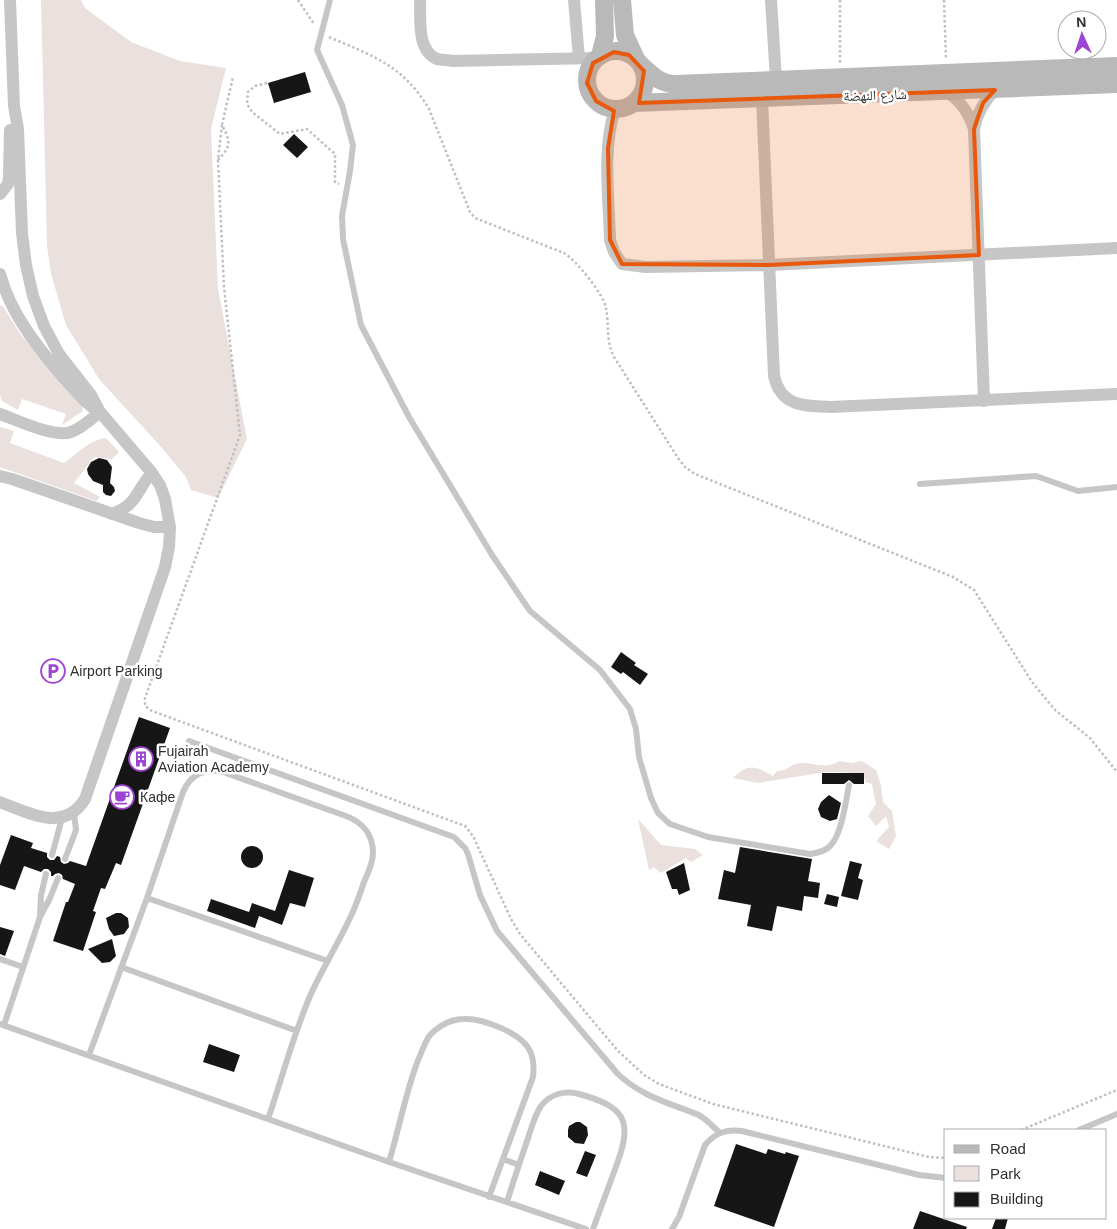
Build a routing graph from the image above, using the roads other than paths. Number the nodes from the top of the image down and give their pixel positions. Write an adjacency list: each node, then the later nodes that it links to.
1 (10, 0): 18 (street)
2 (330, 0): 37 (lane)
3 (420, 0): 9 (street)
4 (574, 0): 9 (street)
5 (604, 0): 8 (street)
6 (622, 0): 10 (street)
7 (770, 0): 12 (street)
8 (599, 57): 9 (street); 10 (street); 19 (street)
9 (579, 58)
10 (638, 62): 12 (street, شارع النهضة); 17 (street)
11 (1117, 66): 12 (street, شارع النهضة)
12 (776, 80)
13 (1117, 84): 14 (street, شارع النهضة)
14 (996, 90): 15 (street, شارع النهضة); 20 (street)
15 (947, 92): 16 (street, شارع النهضة); 20 (street)
16 (762, 99): 17 (street, شارع النهضة); 24 (street)
17 (634, 103): 19 (street)
18 (14, 106): 21 (street); 28 (street)
19 (615, 109): 24 (street)
20 (974, 129): 23 (street)
21 (0, 194)
22 (1117, 248): 23 (street)
23 (979, 255): 24 (street); 27 (street)
24 (769, 265): 27 (street)
25 (0, 274): 28 (street)
26 (1117, 394): 27 (street)
27 (984, 401)
28 (100, 412): 29 (street); 30 (street)
29 (0, 414)
30 (152, 473): 34 (street); 35 (street)
31 (0, 476): 34 (street)
32 (920, 484): 33 (lane)
33 (1117, 487)
34 (112, 514): 35 (street)
35 (170, 527): 39 (street)
36 (189, 741): 57 (lane)
37 (849, 785)
38 (0, 802): 40 (street)
39 (74, 813): 40 (street); 42 (lane)
40 (62, 818): 41 (lane)
41 (52, 855)
42 (65, 859)
43 (46, 874): 46 (lane)
44 (58, 878): 46 (lane)
45 (147, 898): 48 (lane); 48 (lane); 50 (lane)
46 (40, 918): 49 (lane)
47 (0, 958): 49 (lane)
48 (328, 961): 52 (lane)
49 (23, 967): 51 (lane)
50 (121, 967): 52 (lane); 53 (lane)
51 (2, 1024): 53 (lane)
52 (297, 1032): 55 (lane)
53 (88, 1055): 55 (lane)
54 (1117, 1114): 56 (lane)
55 (268, 1119): 59 (lane)
56 (1081, 1129)
57 (719, 1132): 61 (lane); 66 (lane)
58 (503, 1159): 59 (lane); 60 (lane); 62 (lane)
59 (389, 1162): 62 (lane)
60 (519, 1165): 63 (lane); 65 (lane)
61 (944, 1178)
62 (489, 1197): 63 (lane)
63 (507, 1202): 64 (lane)
64 (586, 1229)
65 (593, 1229)
66 (672, 1229)

